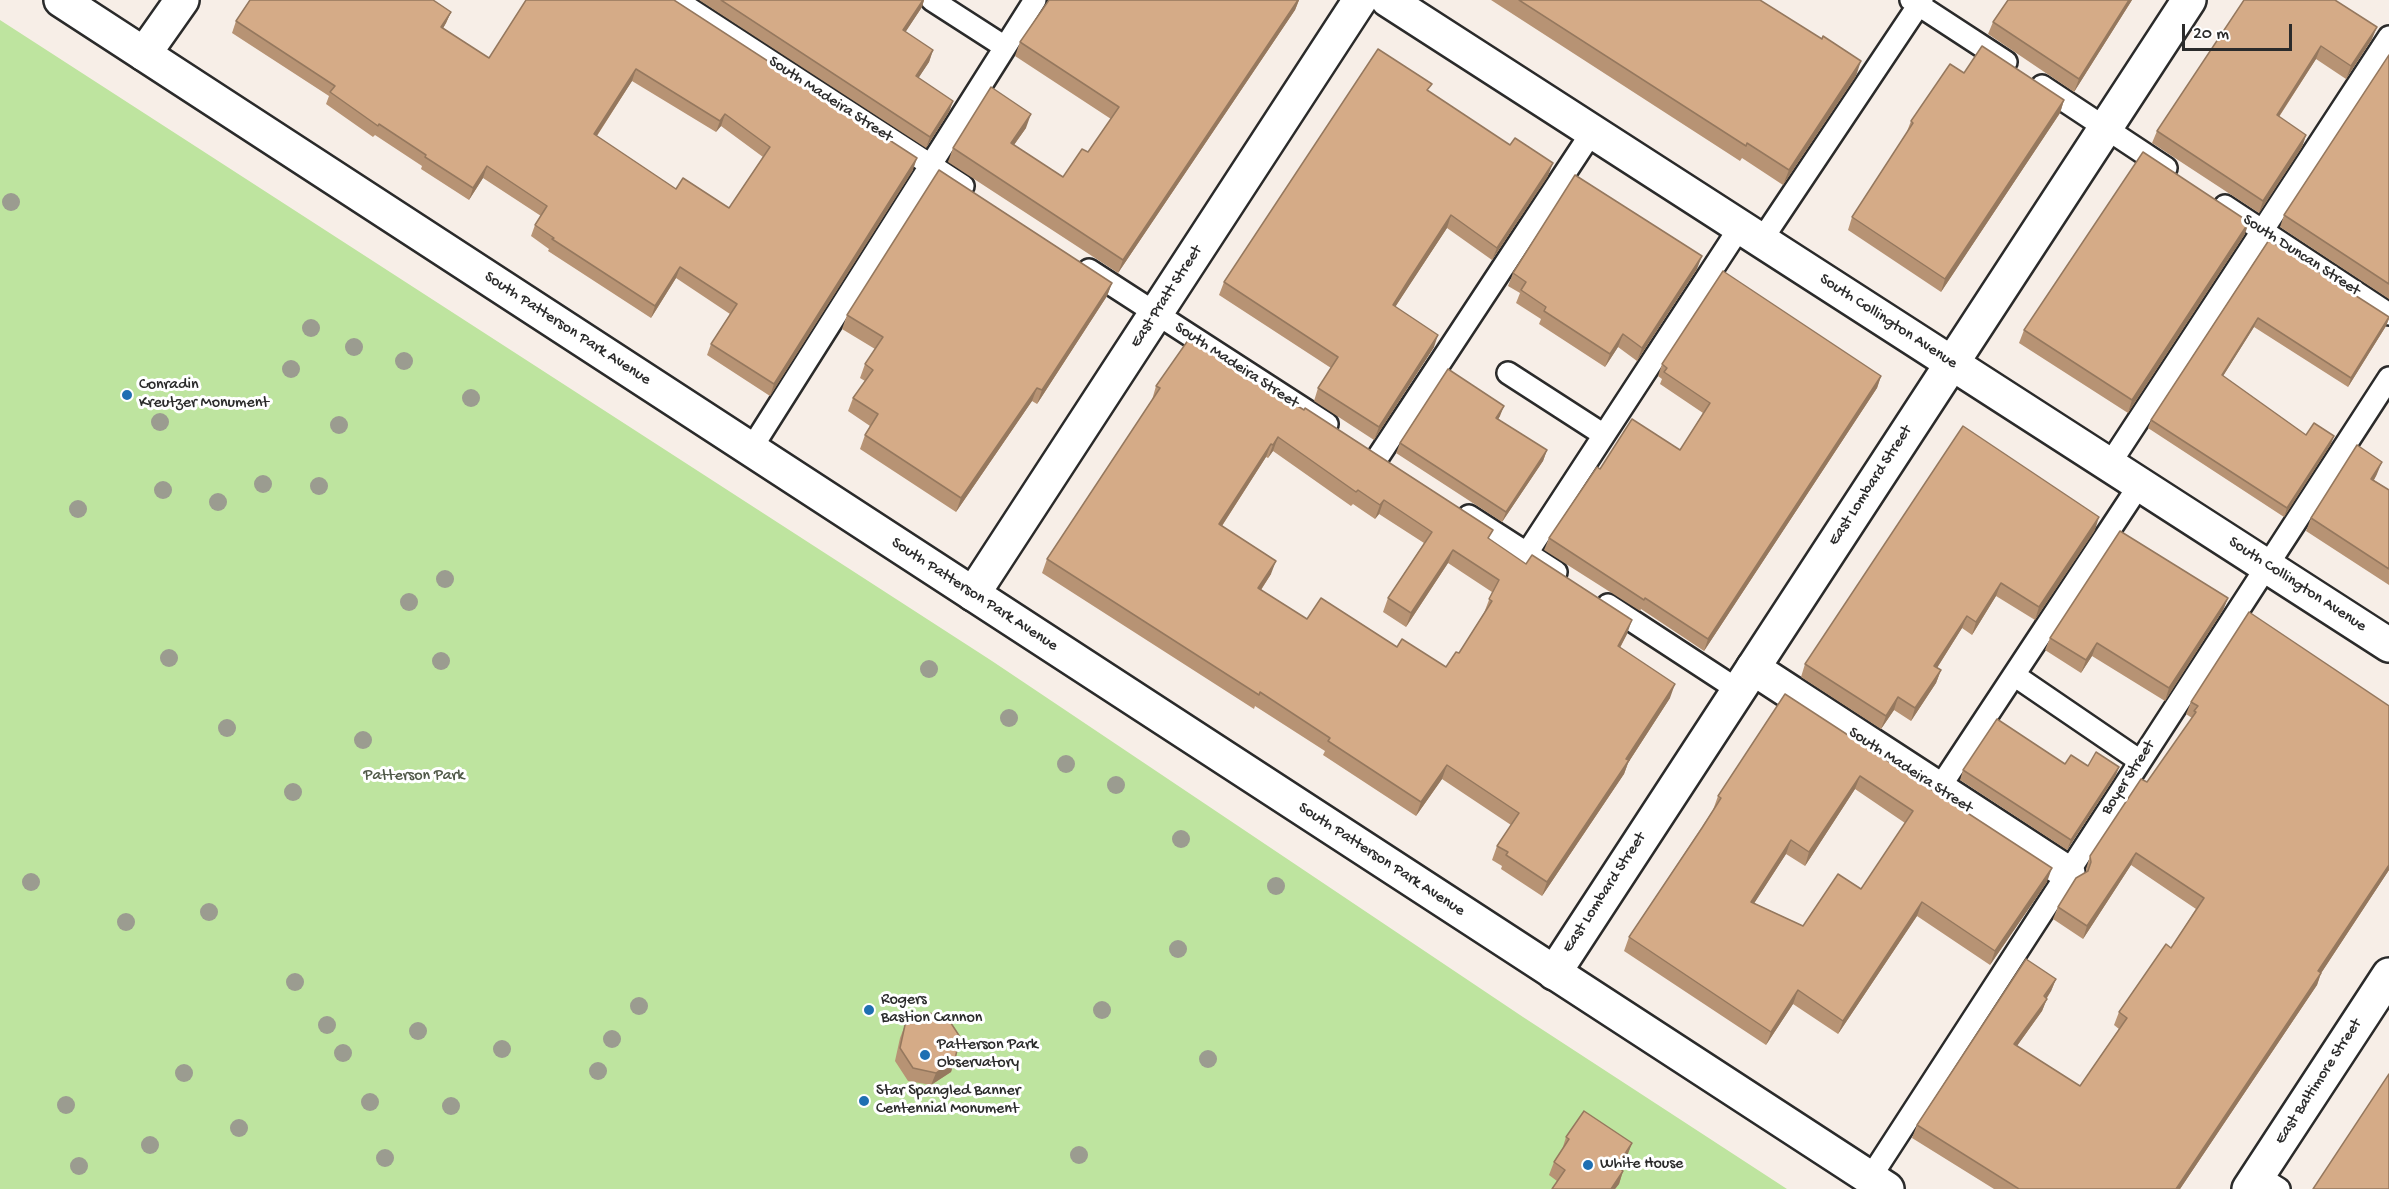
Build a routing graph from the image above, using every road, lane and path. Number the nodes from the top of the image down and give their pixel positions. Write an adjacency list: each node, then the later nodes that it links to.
1 (61, 0): 12 (street, South Patterson Park Avenue)
2 (182, 0): 12 (street)
3 (676, 0): 15 (lane, South Madeira Street)
4 (932, 0): 11 (lane)
5 (1035, 0): 11 (lane)
6 (1360, 0): 22 (street, East Pratt Street)
7 (1388, 0): 14 (street, South Collington Avenue)
8 (2189, 0): 13 (street, East Lombard Street)
9 (1918, 2): 13 (lane); 20 (lane)
10 (2389, 37): 19 (lane)
11 (1005, 47): 15 (lane)
12 (144, 54): 28 (street, South Patterson Park Avenue)
13 (2105, 128): 16 (lane); 24 (street, East Lombard Street)
14 (1592, 132): 20 (street, South Collington Avenue); 29 (lane)
15 (930, 165): 18 (lane, South Madeira Street); 28 (lane)
16 (2184, 179)
17 (2203, 192): 19 (lane, South Duncan Street)
18 (980, 198)
19 (2262, 231): 23 (lane, South Duncan Street); 30 (lane)
20 (1751, 234): 24 (street, South Collington Avenue); 27 (lane)
21 (1068, 256): 22 (lane, South Madeira Street)
22 (1156, 314): 29 (lane, South Madeira Street); 37 (street, East Pratt Street)
23 (2389, 314)
24 (1952, 363): 30 (street, South Collington Avenue); 41 (street, East Lombard Street)
25 (1508, 373): 27 (lane)
26 (2389, 378): 35 (lane, Boyer Street)
27 (1604, 435): 34 (lane)
28 (751, 449): 37 (street, South Patterson Park Avenue)
29 (1378, 457): 31 (lane, South Madeira Street)
30 (2109, 465): 32 (street, South Collington Avenue)
31 (1398, 470)
32 (2140, 484): 35 (street, South Collington Avenue); 40 (lane)
33 (1448, 502): 34 (lane)
34 (1527, 553): 36 (lane)
35 (2267, 566): 39 (street, South Collington Avenue); 42 (lane, Boyer Street)
36 (1576, 585)
37 (973, 594): 45 (street, South Patterson Park Avenue)
38 (1595, 597): 41 (lane, South Madeira Street)
39 (2389, 645)
40 (2014, 675): 42 (lane); 43 (lane)
41 (1745, 679): 43 (street, South Madeira Street); 45 (street, East Lombard Street)
42 (2140, 761): 44 (lane, Boyer Street)
43 (1938, 790): 44 (street, South Madeira Street)
44 (2068, 873): 47 (lane, Boyer Street)
45 (1554, 973): 47 (street, South Patterson Park Avenue)
46 (2389, 975): 48 (street, East Baltimore Street)
47 (1879, 1184)
48 (2262, 1185)

